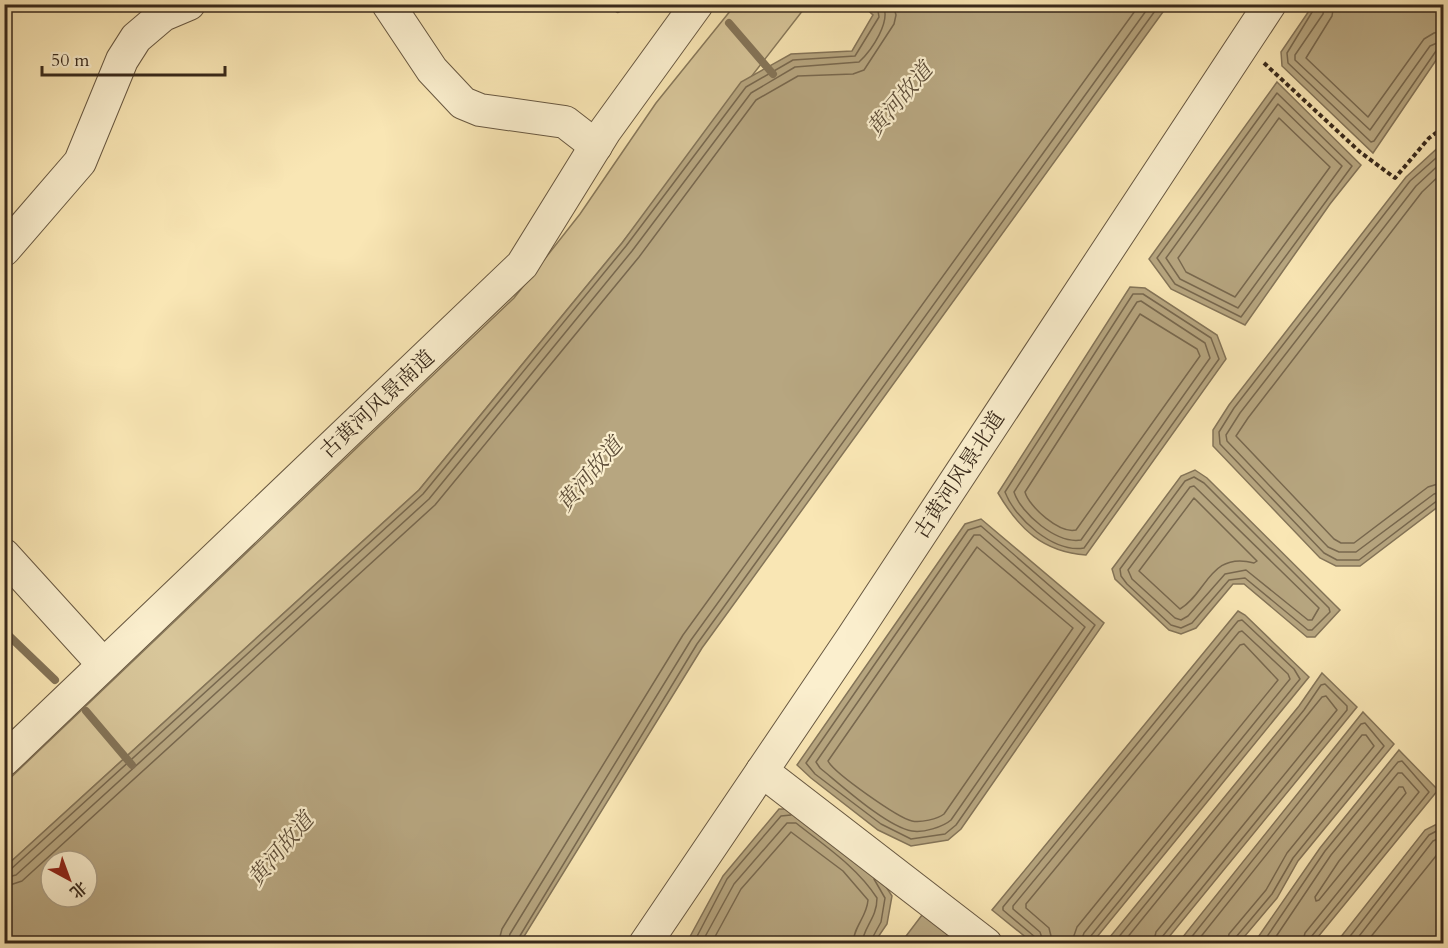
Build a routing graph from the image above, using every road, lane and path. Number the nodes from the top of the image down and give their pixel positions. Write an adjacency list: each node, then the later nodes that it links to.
1 (189, 4): 8 (street)
2 (388, 4): 7 (street)
3 (697, 4): 7 (street, 古黄河风景南道)
4 (1270, 4): 5 (street, 古黄河风景北道)
5 (1244, 44): 6 (path); 12 (street, 古黄河风景北道)
6 (1443, 127)
7 (596, 146): 10 (street, 古黄河风景南道)
8 (4, 250)
9 (4, 555): 10 (street)
10 (103, 664): 11 (street, 古黄河风景南道)
11 (4, 760)
12 (762, 771): 13 (street, 古黄河风景北道); 14 (street)
13 (645, 944)
14 (986, 944)

